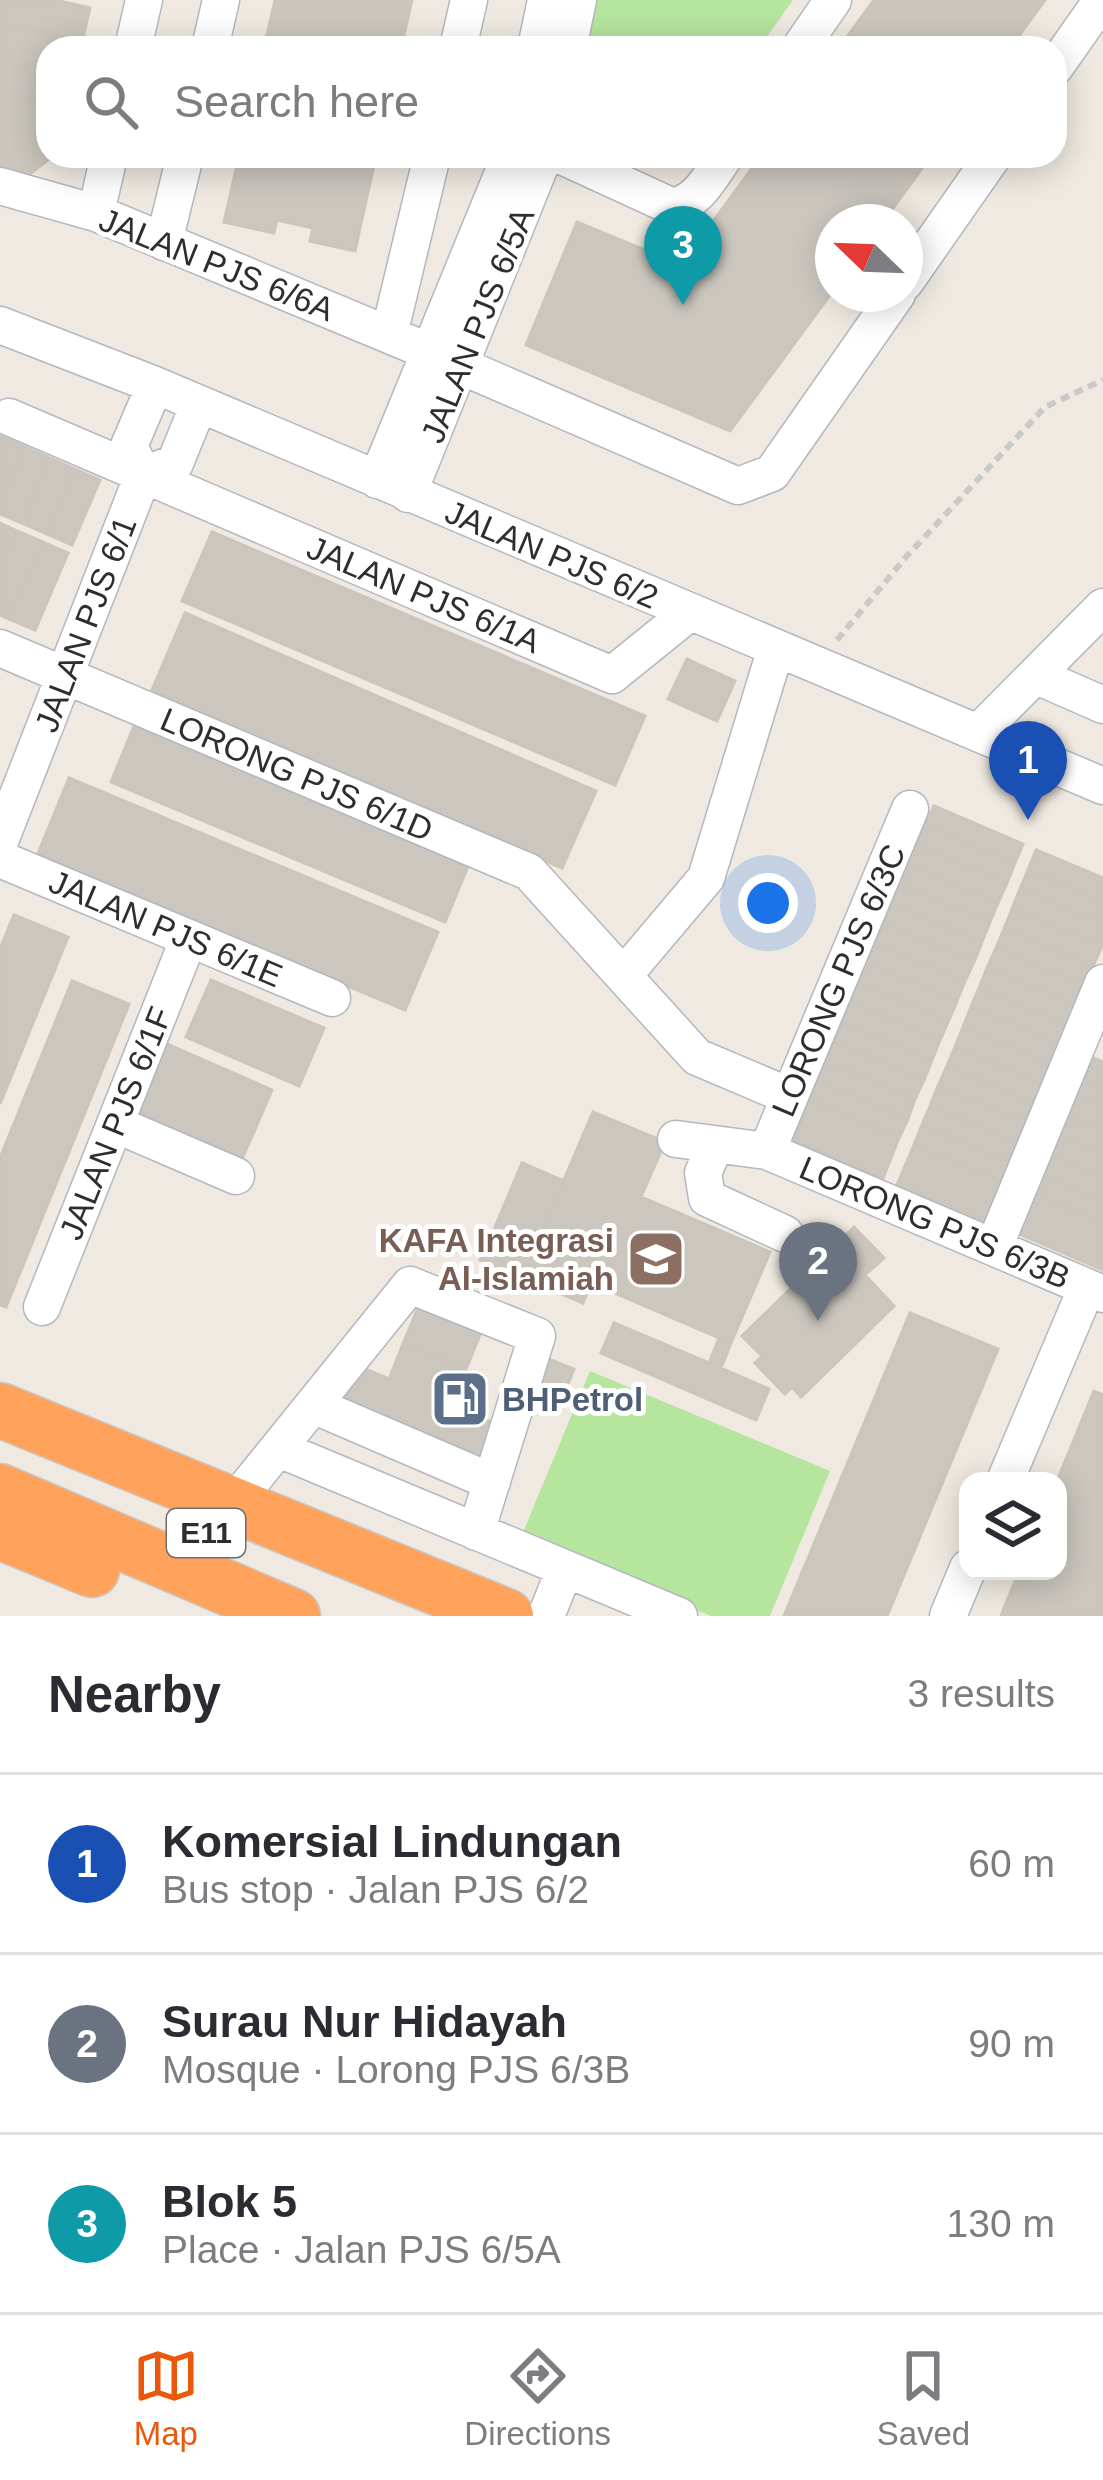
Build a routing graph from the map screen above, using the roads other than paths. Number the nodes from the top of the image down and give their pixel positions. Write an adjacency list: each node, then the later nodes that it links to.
1 (144, 0): 8 (street)
2 (221, 0): 9 (street)
3 (469, 0): 10 (street)
4 (546, 0): 11 (street)
5 (578, 0): 12 (street)
6 (833, 0): 13 (street)
7 (1102, 0): 14 (street)
8 (136, 36)
9 (213, 36)
10 (461, 36)
11 (538, 36)
12 (570, 36)
13 (808, 36)
14 (1067, 50)
15 (106, 168): 24 (street)
16 (181, 168): 25 (street)
17 (429, 168): 29 (street)
18 (506, 168): 30 (street, JALAN PJS 6/5A)
19 (538, 168): 30 (street, JALAN PJS 6/5A)
20 (588, 168): 21 (street)
21 (716, 168)
22 (985, 168): 26 (street)
23 (0, 186): 24 (street, JALAN PJS 6/6A)
24 (95, 213): 25 (street, JALAN PJS 6/6A)
25 (164, 242): 29 (street, JALAN PJS 6/6A)
26 (923, 256)
27 (884, 312): 30 (street, JALAN PJS 6/6A)
28 (0, 326): 31 (street, JALAN PJS 6/2)
29 (389, 335): 30 (street, JALAN PJS 6/6A)
30 (446, 359): 35 (street, JALAN PJS 6/5A)
31 (154, 386): 32 (street, JALAN PJS 6/2); 34 (street, JALAN PJS 6/1)
32 (199, 404): 34 (street, JALAN PJS 6/1); 35 (street, JALAN PJS 6/2)
33 (9, 417): 34 (street)
34 (143, 475): 37 (street, JALAN PJS 6/1A); 40 (street, JALAN PJS 6/1)
35 (392, 487): 37 (street, JALAN PJS 6/2)
36 (1103, 607): 41 (street)
37 (690, 612): 39 (street, JALAN PJS 6/2)
38 (0, 648): 40 (street, LORONG PJS 6/1D)
39 (776, 648): 43 (street, JALAN PJS 6/2); 49 (street)
40 (65, 676): 46 (street, JALAN PJS 6/1); 49 (street, LORONG PJS 6/1D)
41 (1036, 676): 42 (street); 43 (street)
42 (1103, 705)
43 (978, 734): 44 (street, JALAN PJS 6/2)
44 (1103, 786)
45 (910, 809): 52 (street, LORONG PJS 6/3C)
46 (0, 841)
47 (0, 860): 48 (street, JALAN PJS 6/1E)
48 (189, 938): 51 (street, JALAN PJS 6/1E); 53 (street, JALAN PJS 6/1F)
49 (624, 975): 52 (street)
50 (1103, 983): 59 (street)
51 (332, 998)
52 (789, 1096): 56 (street, LORONG PJS 6/3C)
53 (115, 1124): 57 (street); 61 (street, JALAN PJS 6/1F)
54 (676, 1139): 55 (street, LORONG PJS 6/3B)
55 (715, 1145): 56 (street, LORONG PJS 6/3B); 58 (street)
56 (767, 1151): 59 (street, LORONG PJS 6/3B)
57 (236, 1176)
58 (785, 1234)
59 (994, 1247): 60 (street, LORONG PJS 6/3B)
60 (1095, 1290): 66 (street)
61 (42, 1307)
62 (314, 1406): 65 (street); 67 (street); 67 (street)
63 (0, 1409): 69 (highway)
64 (0, 1447): 77 (highway, E11)
65 (279, 1449): 69 (street); 71 (street)
66 (1009, 1472)
67 (492, 1482): 71 (street)
68 (0, 1491): 76 (highway, E11)
69 (233, 1504): 78 (highway)
70 (0, 1532): 72 (highway)
71 (476, 1532): 73 (street)
72 (92, 1569): 75 (highway); 76 (highway)
73 (565, 1569): 79 (street); 80 (street)
74 (963, 1580): 81 (street)
75 (204, 1616)
76 (292, 1616)
77 (412, 1616)
78 (506, 1616)
79 (546, 1616)
80 (679, 1616)
81 (948, 1616)

